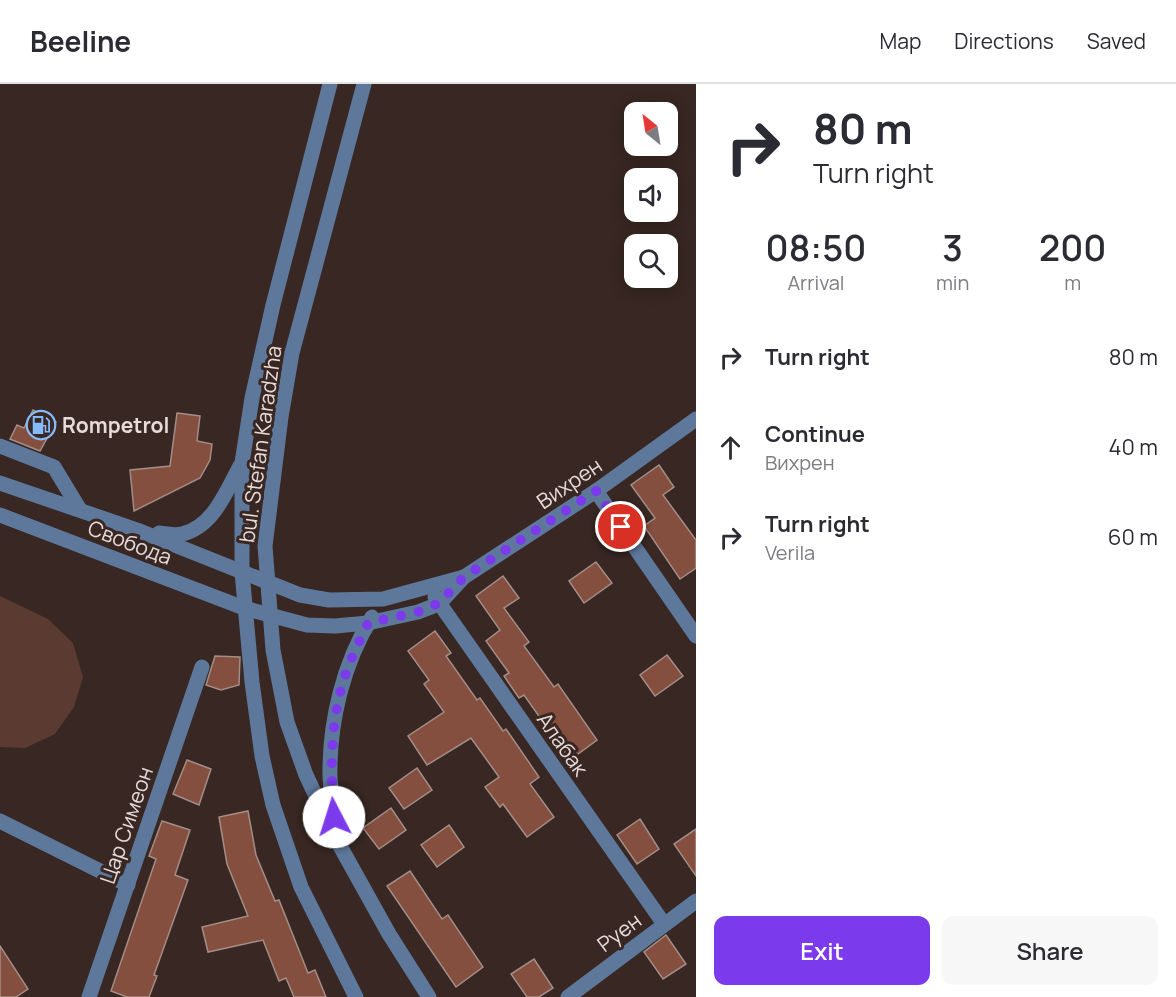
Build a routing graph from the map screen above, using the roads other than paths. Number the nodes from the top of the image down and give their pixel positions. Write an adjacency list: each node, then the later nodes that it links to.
1 (330, 84): 5 (street, bul. Stefan Karadzha)
2 (364, 84): 13 (street, bul. Stefan Karadzha)
3 (696, 419): 7 (street, Вихрен)
4 (0, 446): 8 (street)
5 (242, 463): 10 (street); 11 (street, bul. Stefan Karadzha)
6 (0, 483): 8 (street, Свобода)
7 (596, 491): 12 (street, Вихрен); 20 (street)
8 (80, 510): 10 (street, Свобода)
9 (0, 515): 17 (street, Свобода)
10 (137, 530): 11 (street, Свобода)
11 (243, 572): 13 (street, Свобода); 17 (street, bul. Stefan Karadzha)
12 (464, 577): 14 (street, Свобода); 16 (street)
13 (268, 582): 15 (street, Свобода); 18 (street, bul. Stefan Karadzha)
14 (429, 587): 15 (street, Свобода); 16 (street, Алабак)
15 (383, 599): 19 (street)
16 (439, 603): 19 (street, Свобода); 26 (street, Алабак)
17 (244, 608): 18 (street, Свобода); 28 (street)
18 (270, 615): 19 (street, Свобода); 23 (street, bul. Stefan Karadzha)
19 (368, 623): 23 (street)
20 (696, 636)
21 (202, 667): 24 (street, Цар Симеон)
22 (0, 821): 24 (street)
23 (335, 837): 29 (street, bul. Stefan Karadzha)
24 (128, 885): 27 (street, Цар Симеон)
25 (696, 901): 26 (street, Руен)
26 (664, 924): 30 (street, Руен)
27 (89, 997)
28 (356, 997)
29 (429, 997)
30 (568, 997)

